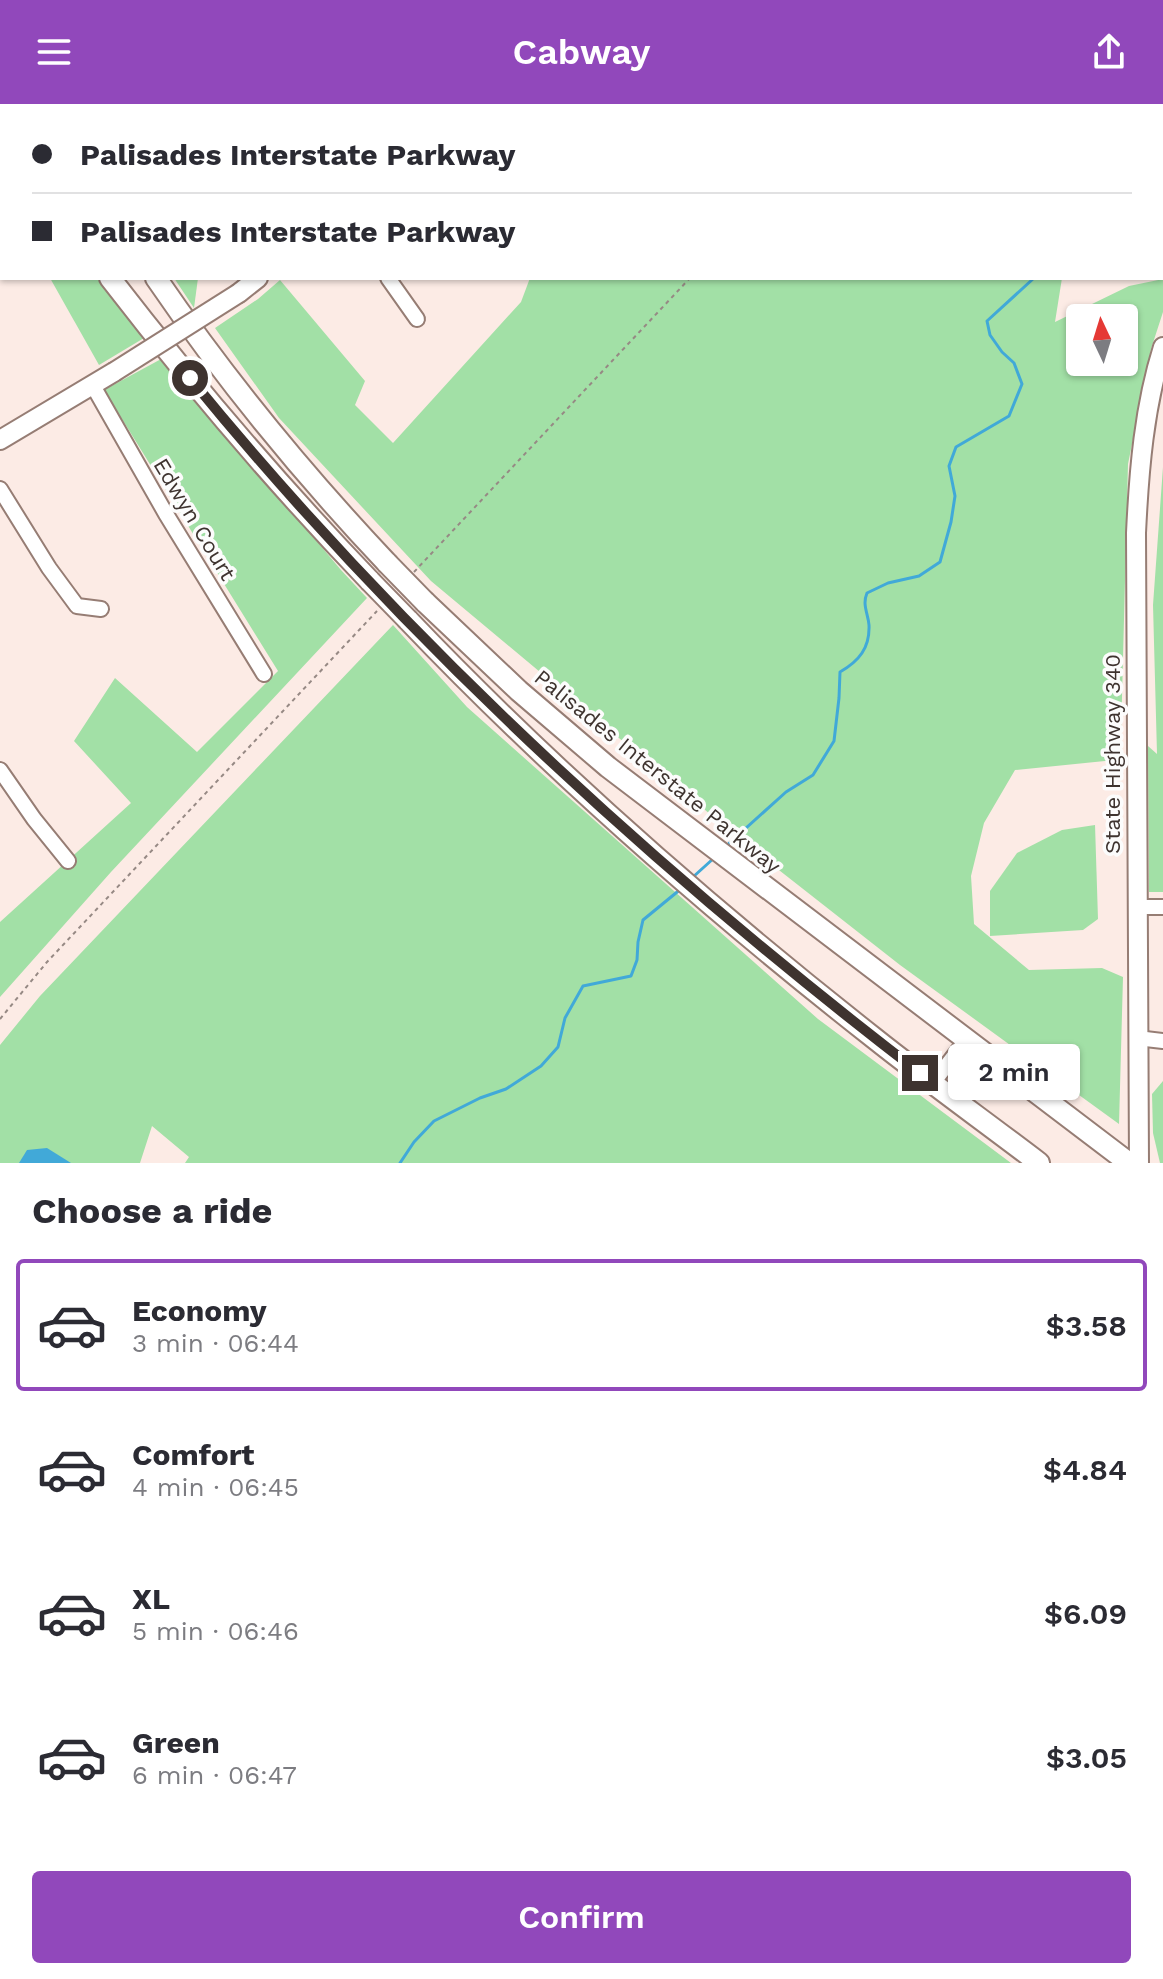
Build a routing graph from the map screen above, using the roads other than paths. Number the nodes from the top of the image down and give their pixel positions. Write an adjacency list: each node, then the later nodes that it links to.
1 (112, 280): 19 (highway, bridge)
2 (157, 280): 17 (highway, Palisades Interstate Parkway, bridge)
3 (255, 280): 7 (main road, bridge)
4 (389, 280): 5 (street)
5 (417, 319)
6 (1163, 347): 14 (main road, State Highway 340)
7 (92, 384): 8 (main road); 11 (street, Edwyn Court)
8 (0, 440)
9 (0, 489): 10 (street)
10 (101, 609)
11 (264, 674)
12 (3, 780): 13 (street)
13 (68, 861)
14 (1136, 907): 15 (street); 16 (main road, State Highway 340)
15 (1163, 907)
16 (1137, 1038): 18 (street); 22 (main road, State Highway 340)
17 (967, 1039): 19 (street); 21 (highway, Palisades Interstate Parkway)
18 (1163, 1041)
19 (933, 1083): 20 (highway)
20 (1039, 1163)
21 (1129, 1163)
22 (1139, 1163)

